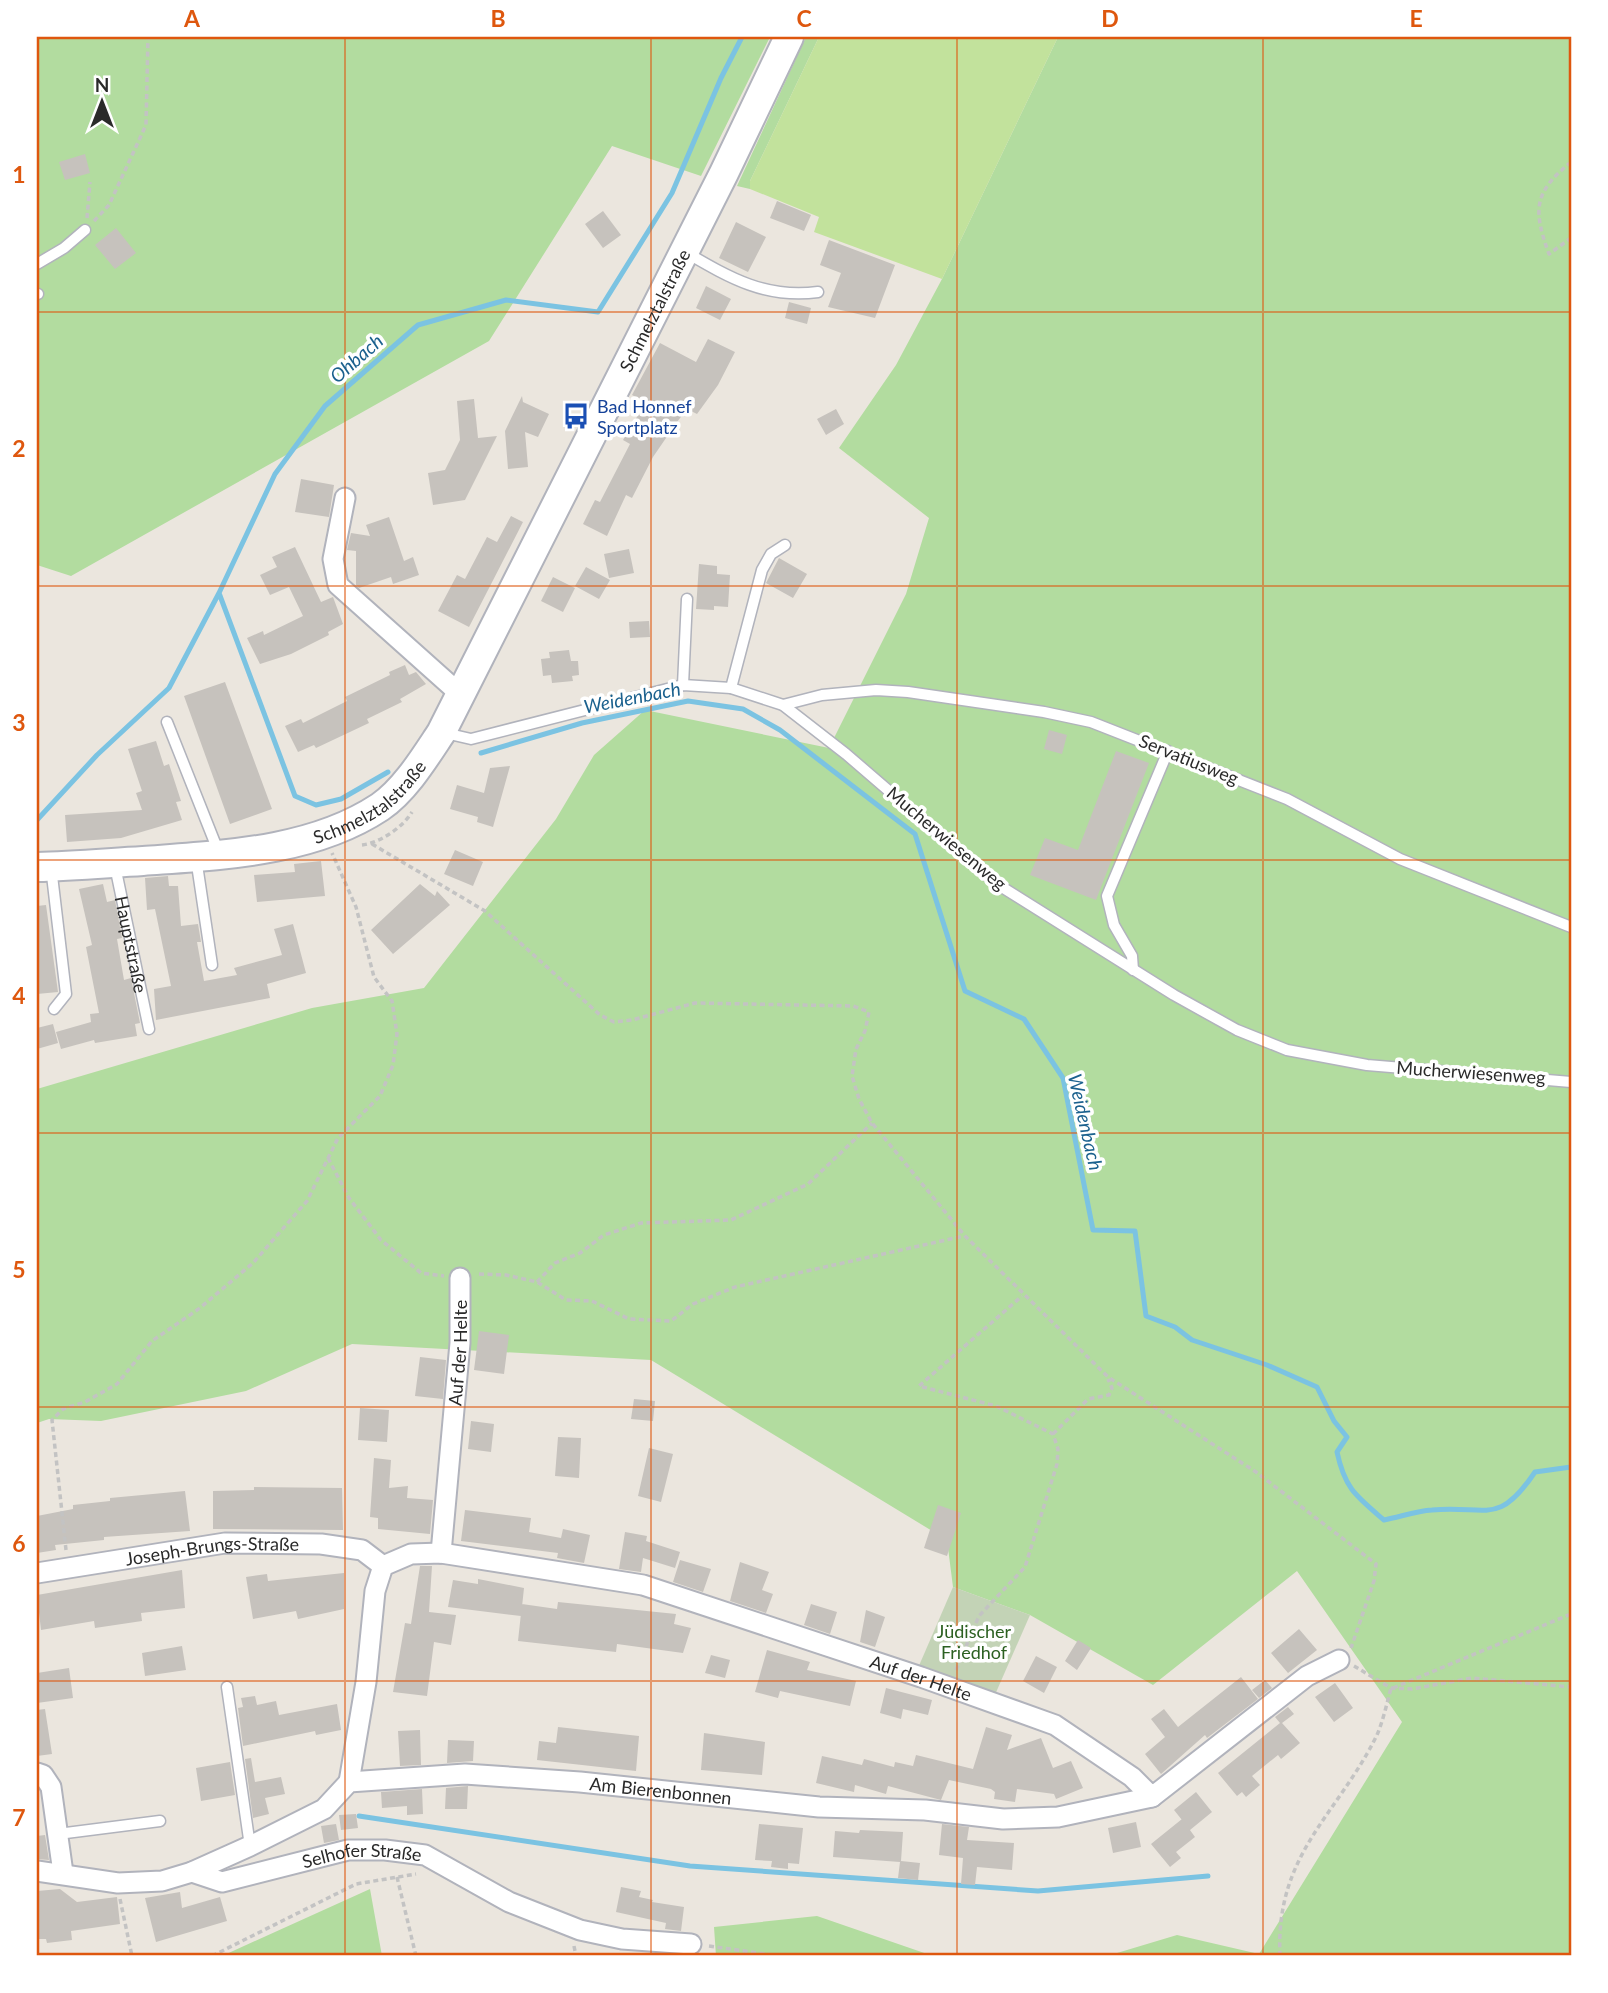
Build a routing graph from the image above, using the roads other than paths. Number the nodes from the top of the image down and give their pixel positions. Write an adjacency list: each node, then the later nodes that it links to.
1 (789, 37): 3 (main road, Schmelztalstraße)
2 (85, 230): 4 (lane)
3 (684, 251): 5 (lane); 11 (main road, Schmelztalstraße)
4 (37, 264)
5 (818, 292)
6 (345, 498): 11 (street)
7 (785, 545): 10 (lane)
8 (687, 598): 9 (lane)
9 (683, 685): 10 (lane, Mucherwiesenweg); 14 (lane, Mucherwiesenweg)
10 (731, 688): 12 (lane, Mucherwiesenweg)
11 (460, 694): 14 (main road, Schmelztalstraße)
12 (783, 705): 15 (lane, Servatiusweg); 21 (lane, Mucherwiesenweg)
13 (167, 722): 16 (lane)
14 (441, 733): 16 (main road, Schmelztalstraße)
15 (1168, 751): 19 (lane, Servatiusweg); 21 (lane)
16 (208, 856): 17 (main road); 20 (lane)
17 (114, 862): 18 (main road); 23 (lane, Hauptstraße)
18 (44, 867): 22 (lane)
19 (1571, 927)
20 (212, 965)
21 (1133, 970): 24 (lane, Mucherwiesenweg)
22 (54, 1009)
23 (149, 1029)
24 (1571, 1082)
25 (460, 1278): 26 (street, Auf der Helte)
26 (441, 1553): 27 (street, Auf der Helte); 33 (street, Auf der Helte)
27 (383, 1566): 28 (street, Joseph-Brungs-Straße); 32 (street)
28 (37, 1573)
29 (1339, 1660): 33 (street)
30 (227, 1687): 36 (lane)
31 (37, 1773): 35 (street)
32 (349, 1782): 33 (street, Am Bierenbonnen); 36 (street)
33 (1152, 1797)
34 (160, 1821): 35 (lane)
35 (58, 1834): 39 (street)
36 (250, 1846): 38 (street)
37 (37, 1871): 39 (street)
38 (192, 1872): 39 (street); 40 (street, Selhofer Straße)
39 (63, 1873)
40 (691, 1944)

